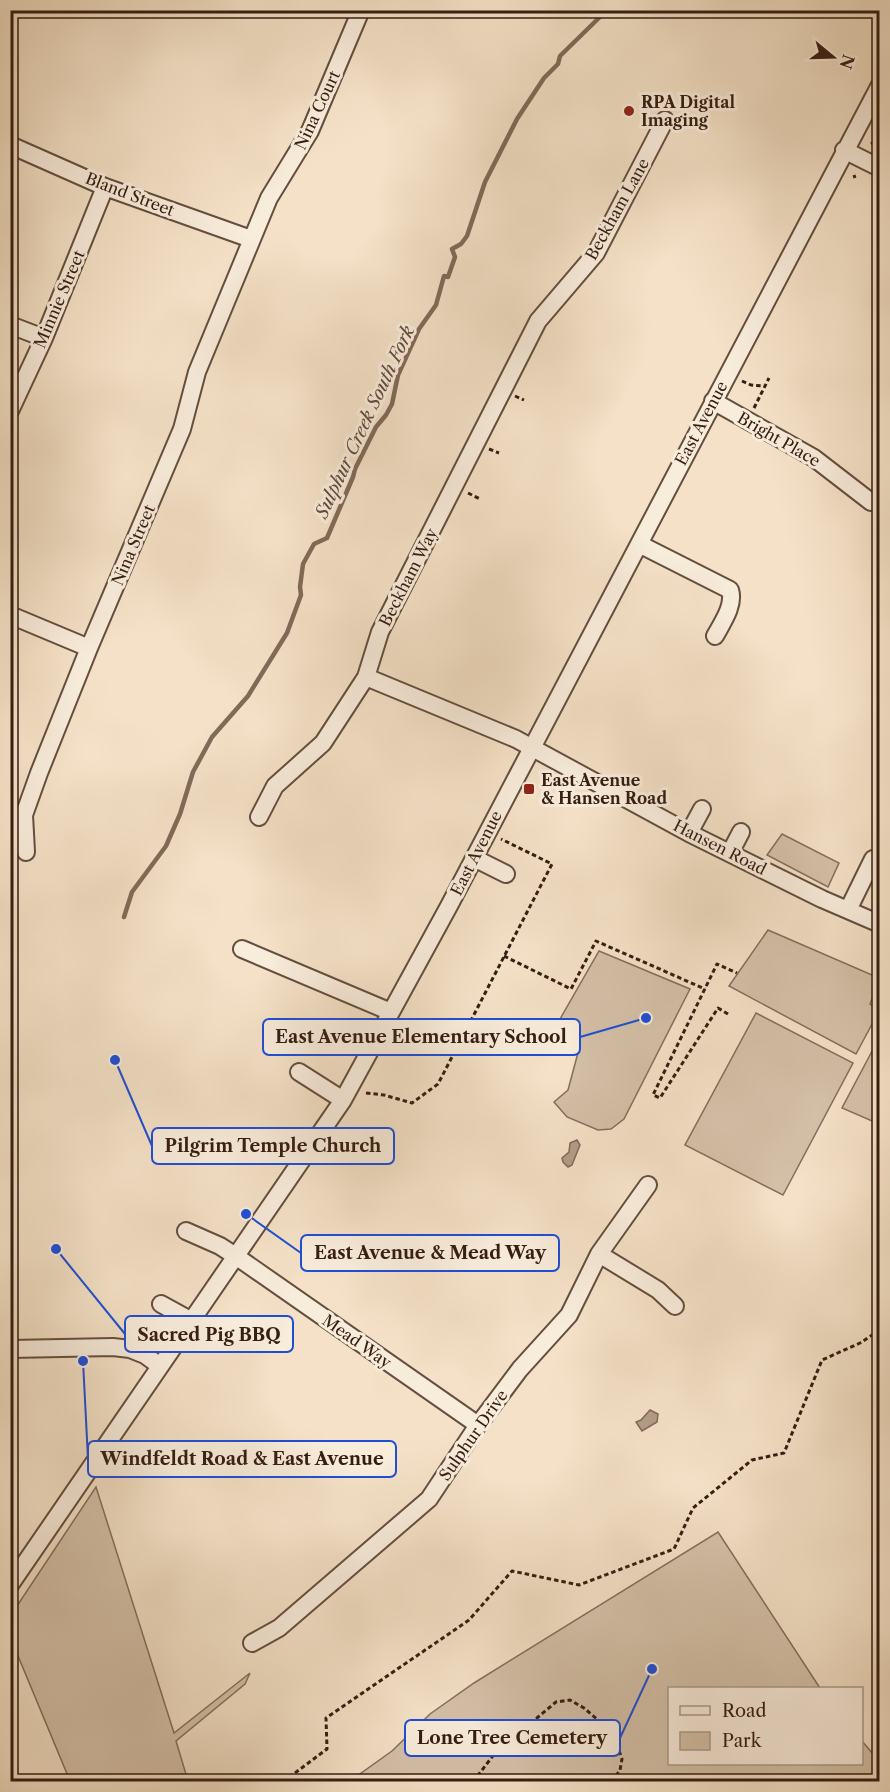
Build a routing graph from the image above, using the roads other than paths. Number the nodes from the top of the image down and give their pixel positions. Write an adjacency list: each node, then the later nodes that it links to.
1 (361, 10): 8 (street, Nina Court)
2 (879, 85): 5 (street, East Avenue)
3 (665, 120): 9 (street, Beckham Lane)
4 (10, 145): 7 (street, Bland Street)
5 (844, 150): 6 (street); 12 (street, East Avenue)
6 (879, 168)
7 (105, 187): 8 (street, Bland Street); 11 (street, Minnie Street)
8 (250, 239): 18 (street, Nina Street)
9 (538, 321): 19 (street, Beckham Way)
10 (10, 325): 11 (street)
11 (44, 338): 13 (street, Minnie Street)
12 (713, 401): 14 (street, Bright Place); 15 (street, East Avenue)
13 (10, 411)
14 (871, 502)
15 (639, 544): 17 (street); 20 (street, East Avenue)
16 (10, 615): 18 (street)
17 (715, 636)
18 (89, 648): 25 (street, Nina Street)
19 (366, 677): 20 (street, Hansen Road); 22 (street, Beckham Way)
20 (531, 747): 24 (street, Hansen Road); 27 (street, East Avenue)
21 (702, 809): 24 (street)
22 (259, 817)
23 (741, 832): 26 (street)
24 (689, 833): 26 (street, Hansen Road)
25 (26, 852)
26 (730, 853): 30 (street, Hansen Road)
27 (474, 858): 29 (street); 33 (street, East Avenue)
28 (873, 859): 30 (street)
29 (506, 874)
30 (848, 910): 31 (street, Hansen Road)
31 (879, 924)
32 (242, 949): 33 (street)
33 (391, 1012): 35 (street, East Avenue)
34 (299, 1072): 35 (street)
35 (344, 1100): 39 (street, East Avenue)
36 (648, 1185): 38 (street, Sulphur Drive)
37 (186, 1231): 39 (street, Mead Way)
38 (599, 1254): 41 (street); 45 (street, Sulphur Drive)
39 (237, 1257): 42 (street, East Avenue); 45 (street, Mead Way)
40 (161, 1304): 42 (street)
41 (675, 1305)
42 (192, 1321): 44 (street, East Avenue)
43 (10, 1349): 44 (street)
44 (160, 1366): 46 (street, East Avenue)
45 (478, 1425): 47 (street, Sulphur Drive)
46 (10, 1585)
47 (252, 1643)

